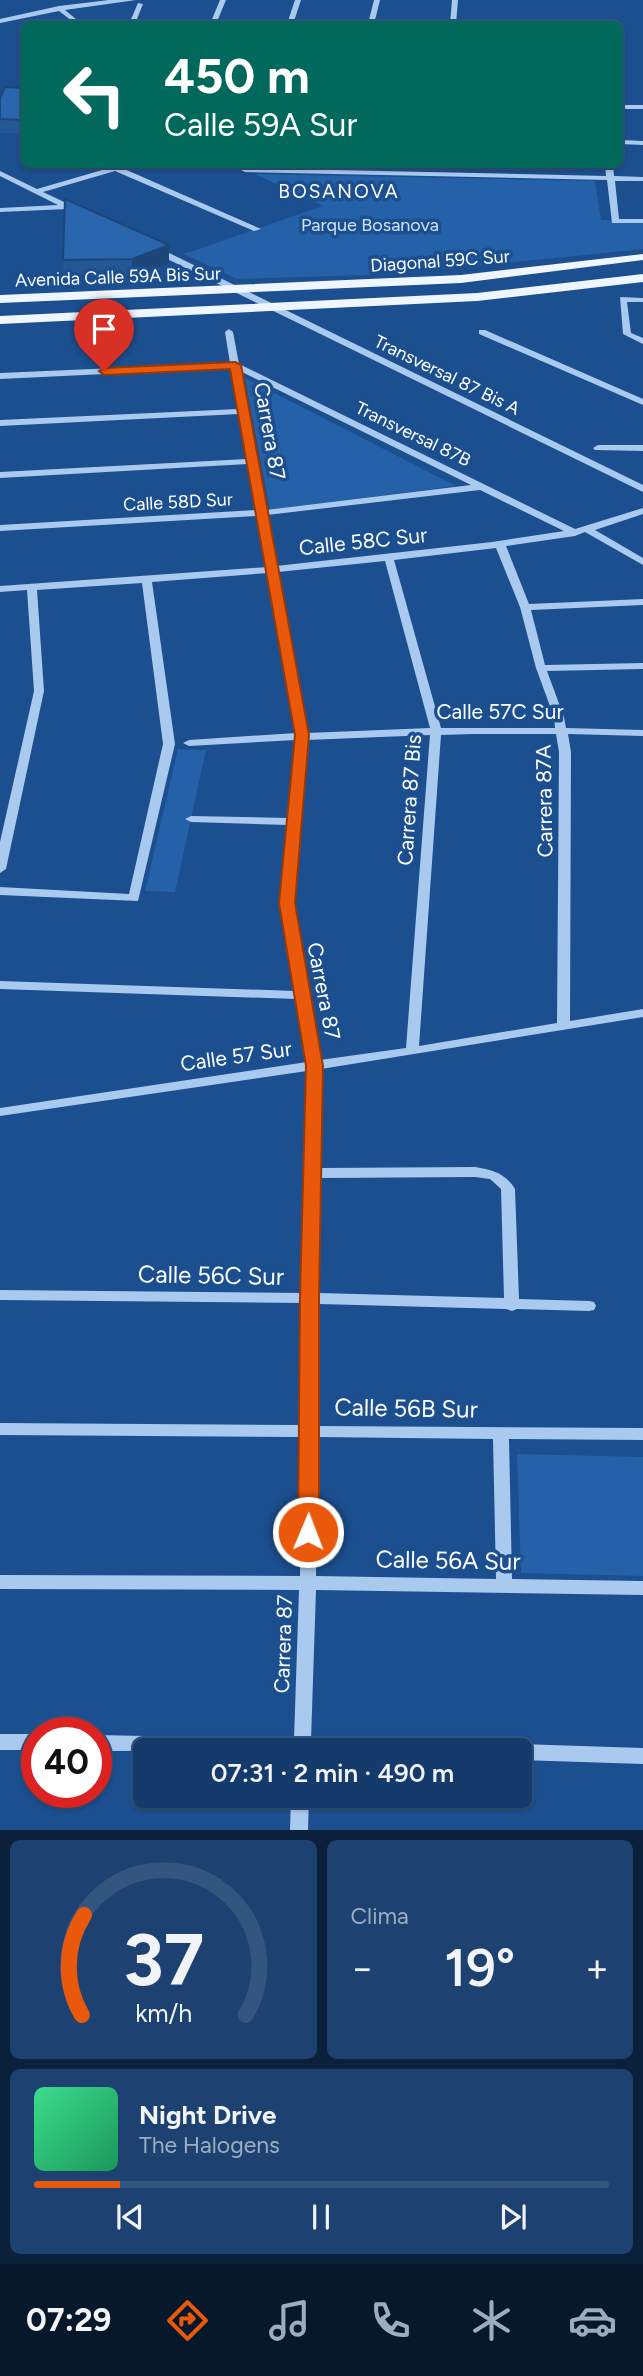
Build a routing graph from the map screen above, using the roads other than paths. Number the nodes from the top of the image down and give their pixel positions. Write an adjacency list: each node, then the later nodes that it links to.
1 (72, 0): 7 (street)
2 (223, 0): 12 (street)
3 (298, 0): 13 (street)
4 (377, 0): 14 (street)
5 (455, 0): 15 (street)
6 (137, 2): 7 (street); 11 (street)
7 (83, 4): 8 (street)
8 (59, 8): 9 (street); 10 (street)
9 (0, 21)
10 (75, 21)
11 (133, 21)
12 (214, 21)
13 (291, 21)
14 (372, 21)
15 (453, 21)
16 (623, 107): 17 (street)
17 (643, 107)
18 (623, 142): 19 (street)
19 (643, 143)
20 (240, 168): 21 (street)
21 (326, 168): 26 (street)
22 (423, 168): 26 (street)
23 (610, 168): 27 (street)
24 (114, 169): 29 (street); 34 (street)
25 (0, 173): 29 (street)
26 (423, 174): 27 (street)
27 (611, 178): 28 (street); 33 (street)
28 (643, 179)
29 (37, 191): 30 (street)
30 (68, 207): 31 (street); 32 (street)
31 (0, 210)
32 (92, 218)
33 (643, 221)
34 (257, 229)
35 (149, 246): 38 (street, Transversal 87 Bis A)
36 (643, 257): 38 (main road, Diagonal 59C Sur)
37 (643, 278): 42 (main road, Diagonal 59C Sur)
38 (237, 289): 39 (main road, Avenida Calle 59A Bis Sur); 42 (street, Transversal 87 Bis A)
39 (0, 299)
40 (623, 299): 41 (street); 46 (street)
41 (643, 300)
42 (275, 307): 43 (main road, Avenida Calle 59A Bis Sur); 58 (street, Transversal 87 Bis A)
43 (0, 320)
44 (229, 332): 48 (street, Carrera 87)
45 (482, 332): 50 (street)
46 (628, 334): 47 (street)
47 (643, 341)
48 (235, 365): 49 (street); 51 (street, Carrera 87); 57 (street, Transversal 87B)
49 (0, 376)
50 (643, 402)
51 (243, 411): 52 (street); 55 (street, Carrera 87)
52 (0, 423)
53 (598, 448): 54 (street)
54 (643, 448)
55 (253, 461): 56 (street); 60 (street, Carrera 87)
56 (0, 475)
57 (482, 487): 60 (street, Calle 58D Sur); 63 (street, Transversal 87B)
58 (643, 489)
59 (643, 511): 62 (street, Calle 58C Sur)
60 (262, 513): 61 (street, Calle 58D Sur); 67 (street, Carrera 87)
61 (0, 528)
62 (588, 530): 63 (street, Calle 58C Sur); 66 (street)
63 (575, 533): 64 (street, Calle 58C Sur)
64 (500, 544): 65 (street, Calle 58C Sur); 72 (street, Carrera 87A)
65 (389, 558): 67 (street, Calle 58C Sur); 75 (street, Carrera 87 Bis)
66 (643, 562)
67 (271, 570): 68 (street, Calle 58C Sur); 78 (street, Carrera 87)
68 (147, 580): 69 (street, Calle 58C Sur); 83 (street)
69 (32, 587): 70 (street, Calle 58C Sur); 82 (street)
70 (0, 589)
71 (643, 602): 72 (street)
72 (525, 607): 74 (street, Carrera 87A)
73 (643, 666): 74 (street)
74 (541, 668): 76 (street, Carrera 87A)
75 (436, 730): 76 (street, Calle 57C Sur); 78 (street, Calle 57C Sur); 88 (street, Carrera 87 Bis)
76 (562, 730): 77 (street, Calle 57C Sur); 87 (street, Carrera 87A)
77 (643, 733)
78 (302, 735): 79 (street, Calle 57C Sur); 81 (street, Carrera 87)
79 (189, 743)
80 (191, 818): 81 (street)
81 (293, 822): 85 (street, Carrera 87)
82 (0, 869)
83 (0, 891)
84 (0, 985): 85 (street)
85 (302, 995): 89 (street, Carrera 87)
86 (643, 1013): 87 (street, Calle 57 Sur)
87 (563, 1026): 88 (street, Calle 57 Sur)
88 (412, 1051): 89 (street, Calle 57 Sur)
89 (314, 1066): 90 (street, Calle 57 Sur); 91 (street, Carrera 87)
90 (0, 1112)
91 (312, 1173): 93 (street, Carrera 87); 94 (street)
92 (0, 1296): 93 (street, Calle 56C Sur)
93 (309, 1298): 94 (street, Calle 56C Sur); 97 (street, Carrera 87)
94 (512, 1306): 95 (street, Calle 56C Sur)
95 (589, 1306)
96 (0, 1429): 97 (street, Calle 56B Sur)
97 (310, 1430): 98 (street, Calle 56B Sur); 101 (street, Carrera 87)
98 (501, 1432): 99 (street, Calle 56B Sur); 102 (street)
99 (643, 1434)
100 (0, 1582): 101 (street, Calle 56A Sur)
101 (307, 1583): 102 (street, Calle 56A Sur); 104 (street, Carrera 87)
102 (504, 1585): 103 (street, Calle 56A Sur)
103 (643, 1588)
104 (302, 1738)
105 (0, 1742): 106 (street)
106 (21, 1742)
107 (112, 1743): 108 (street)
108 (133, 1744)
109 (532, 1752): 110 (street)
110 (643, 1756)
111 (300, 1808): 112 (street)
112 (299, 1830)

